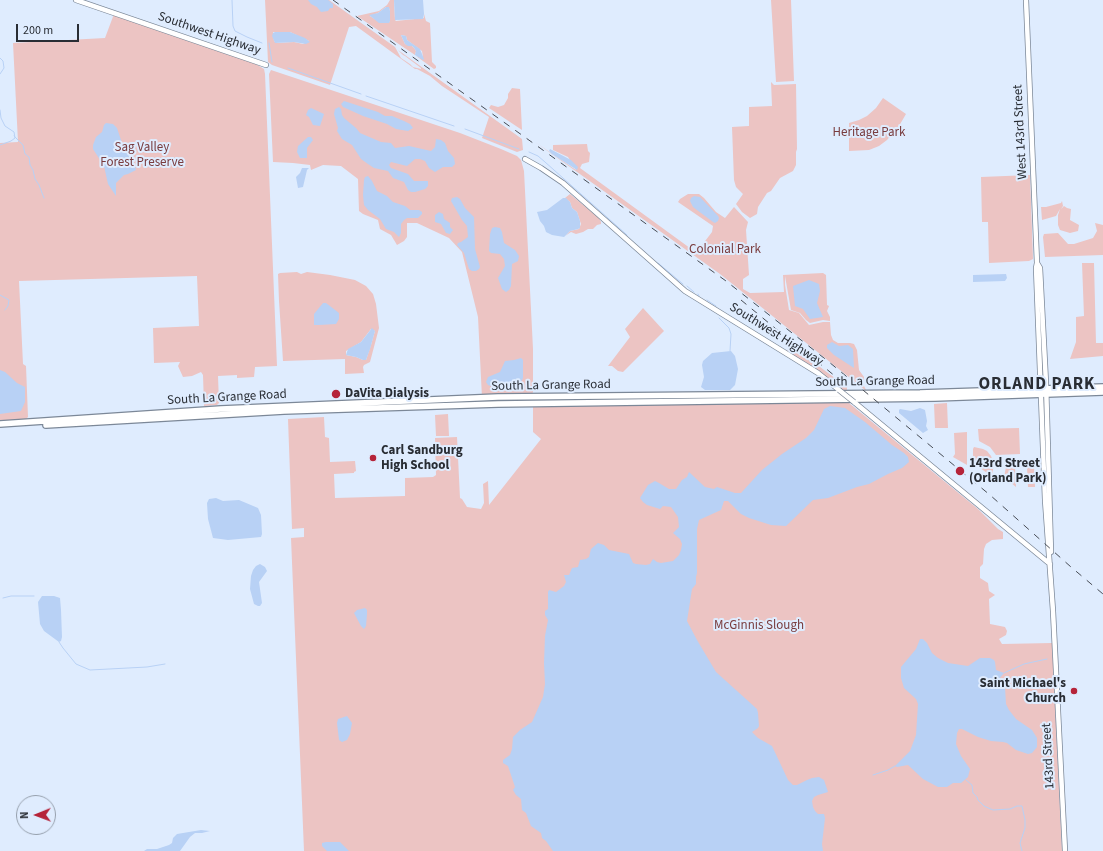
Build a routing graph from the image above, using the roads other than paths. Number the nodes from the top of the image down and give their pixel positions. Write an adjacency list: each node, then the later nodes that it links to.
1 (76, 0): 3 (main road, Southwest Highway)
2 (1026, 0): 6 (main road, West 143rd Street)
3 (266, 65)
4 (525, 159): 10 (main road, Southwest Highway, bridge)
5 (1103, 387): 6 (highway, South La Grange Road)
6 (1043, 392): 7 (highway, South La Grange Road); 8 (highway, South La Grange Road); 9 (main road, West 143rd Street); 11 (main road, West 143rd Street)
7 (1103, 392)
8 (0, 425)
9 (1048, 549): 10 (main road); 11 (main road, West 143rd Street)
10 (1040, 554): 11 (main road, Southwest Highway)
11 (1050, 564): 12 (main road, 143rd Street)
12 (1065, 851)

